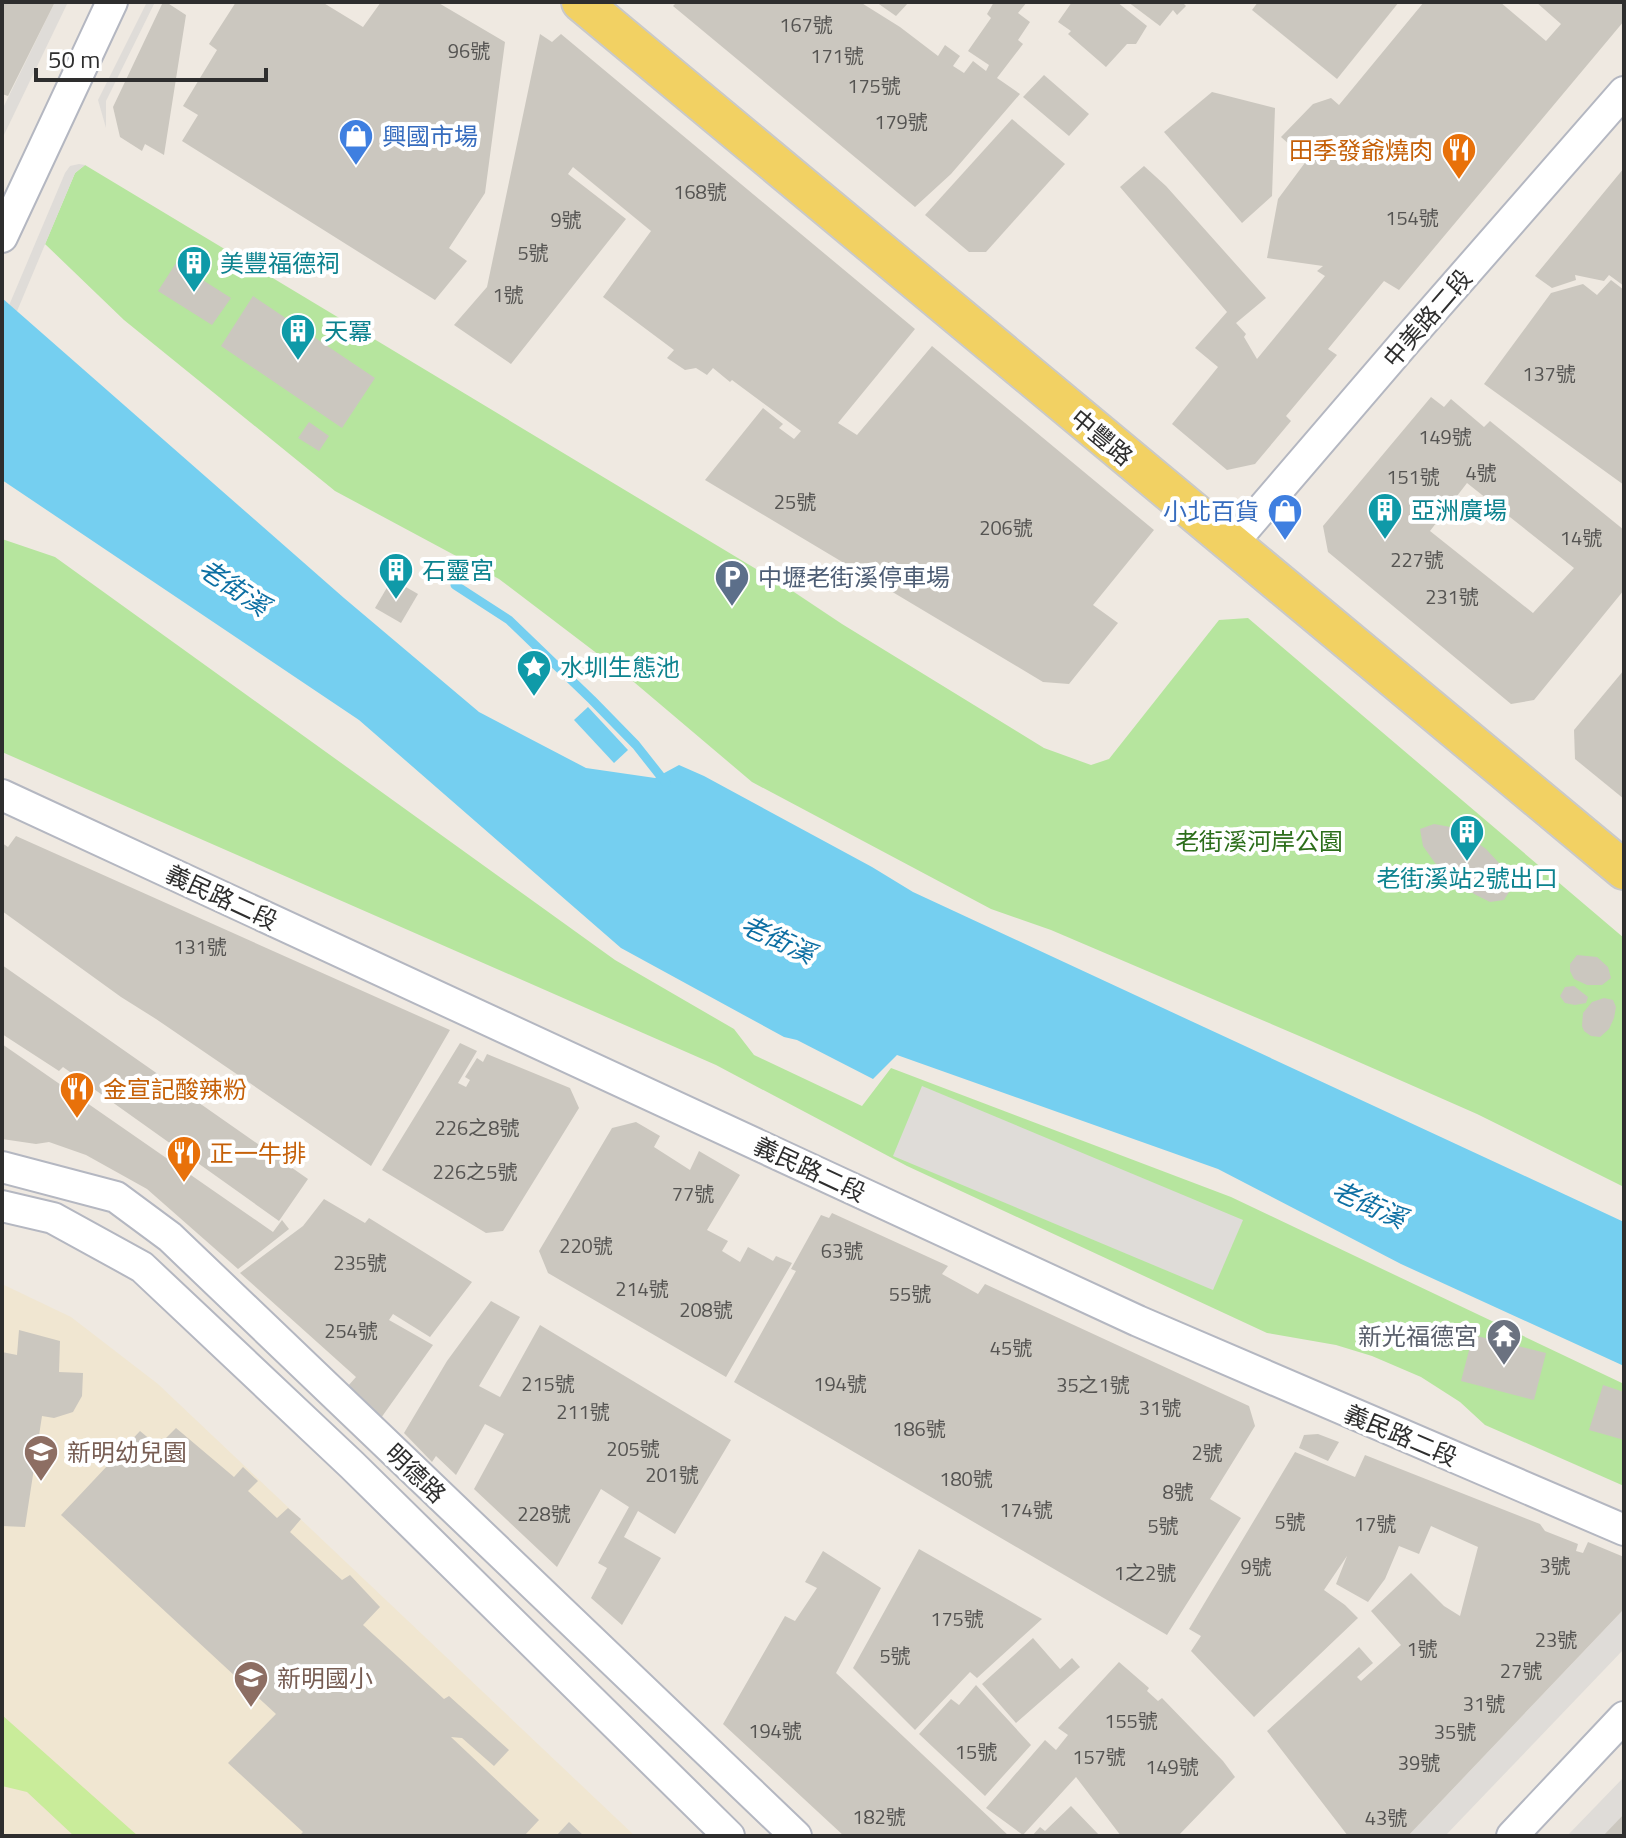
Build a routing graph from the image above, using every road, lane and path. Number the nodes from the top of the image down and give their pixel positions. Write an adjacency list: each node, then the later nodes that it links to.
1 (112, 2): 4 (street)
2 (581, 2): 5 (main road, 中豐路)
3 (1624, 92): 5 (street, 中美路二段)
4 (2, 237)
5 (1231, 545): 7 (main road, 中豐路)
6 (2, 795): 10 (street, 義民路二段)
7 (1624, 870)
8 (2, 1167): 13 (street, 明德路)
9 (2, 1206): 12 (street, 明德路)
10 (1624, 1530)
11 (1624, 1717): 14 (street)
12 (729, 1836)
13 (796, 1836)
14 (1512, 1836)

